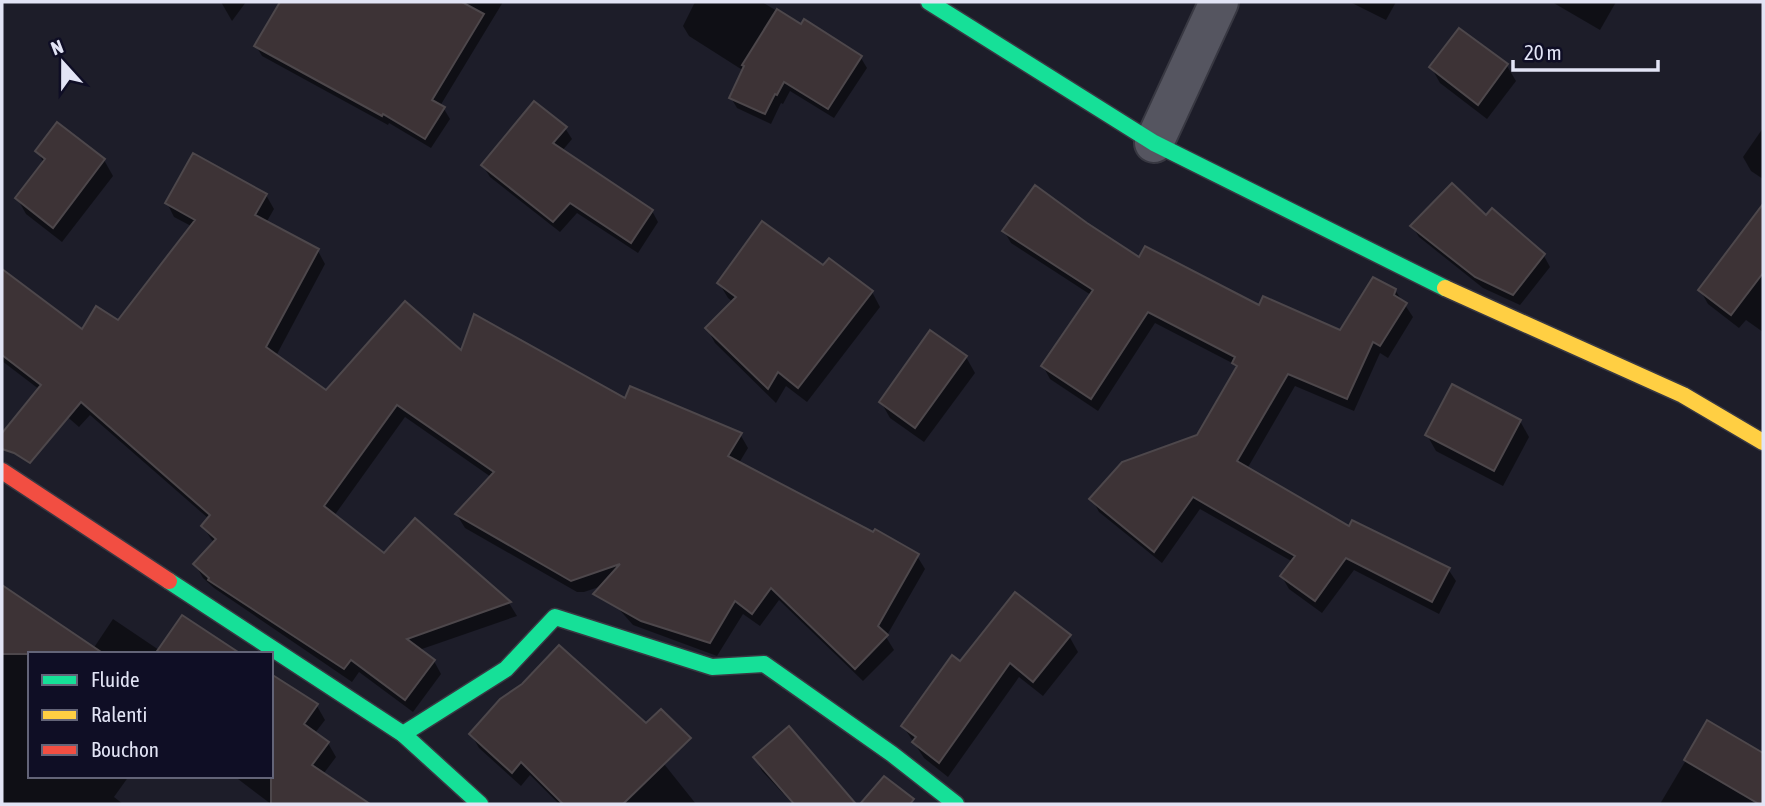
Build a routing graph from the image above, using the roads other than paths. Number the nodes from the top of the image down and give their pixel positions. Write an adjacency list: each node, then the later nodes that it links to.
1 (929, 2): 3 (street)
2 (1219, 2): 3 (street)
3 (1154, 143): 4 (street)
4 (1763, 442)
5 (2, 471): 6 (street)
6 (403, 734): 7 (street); 8 (street)
7 (480, 804)
8 (956, 804)

